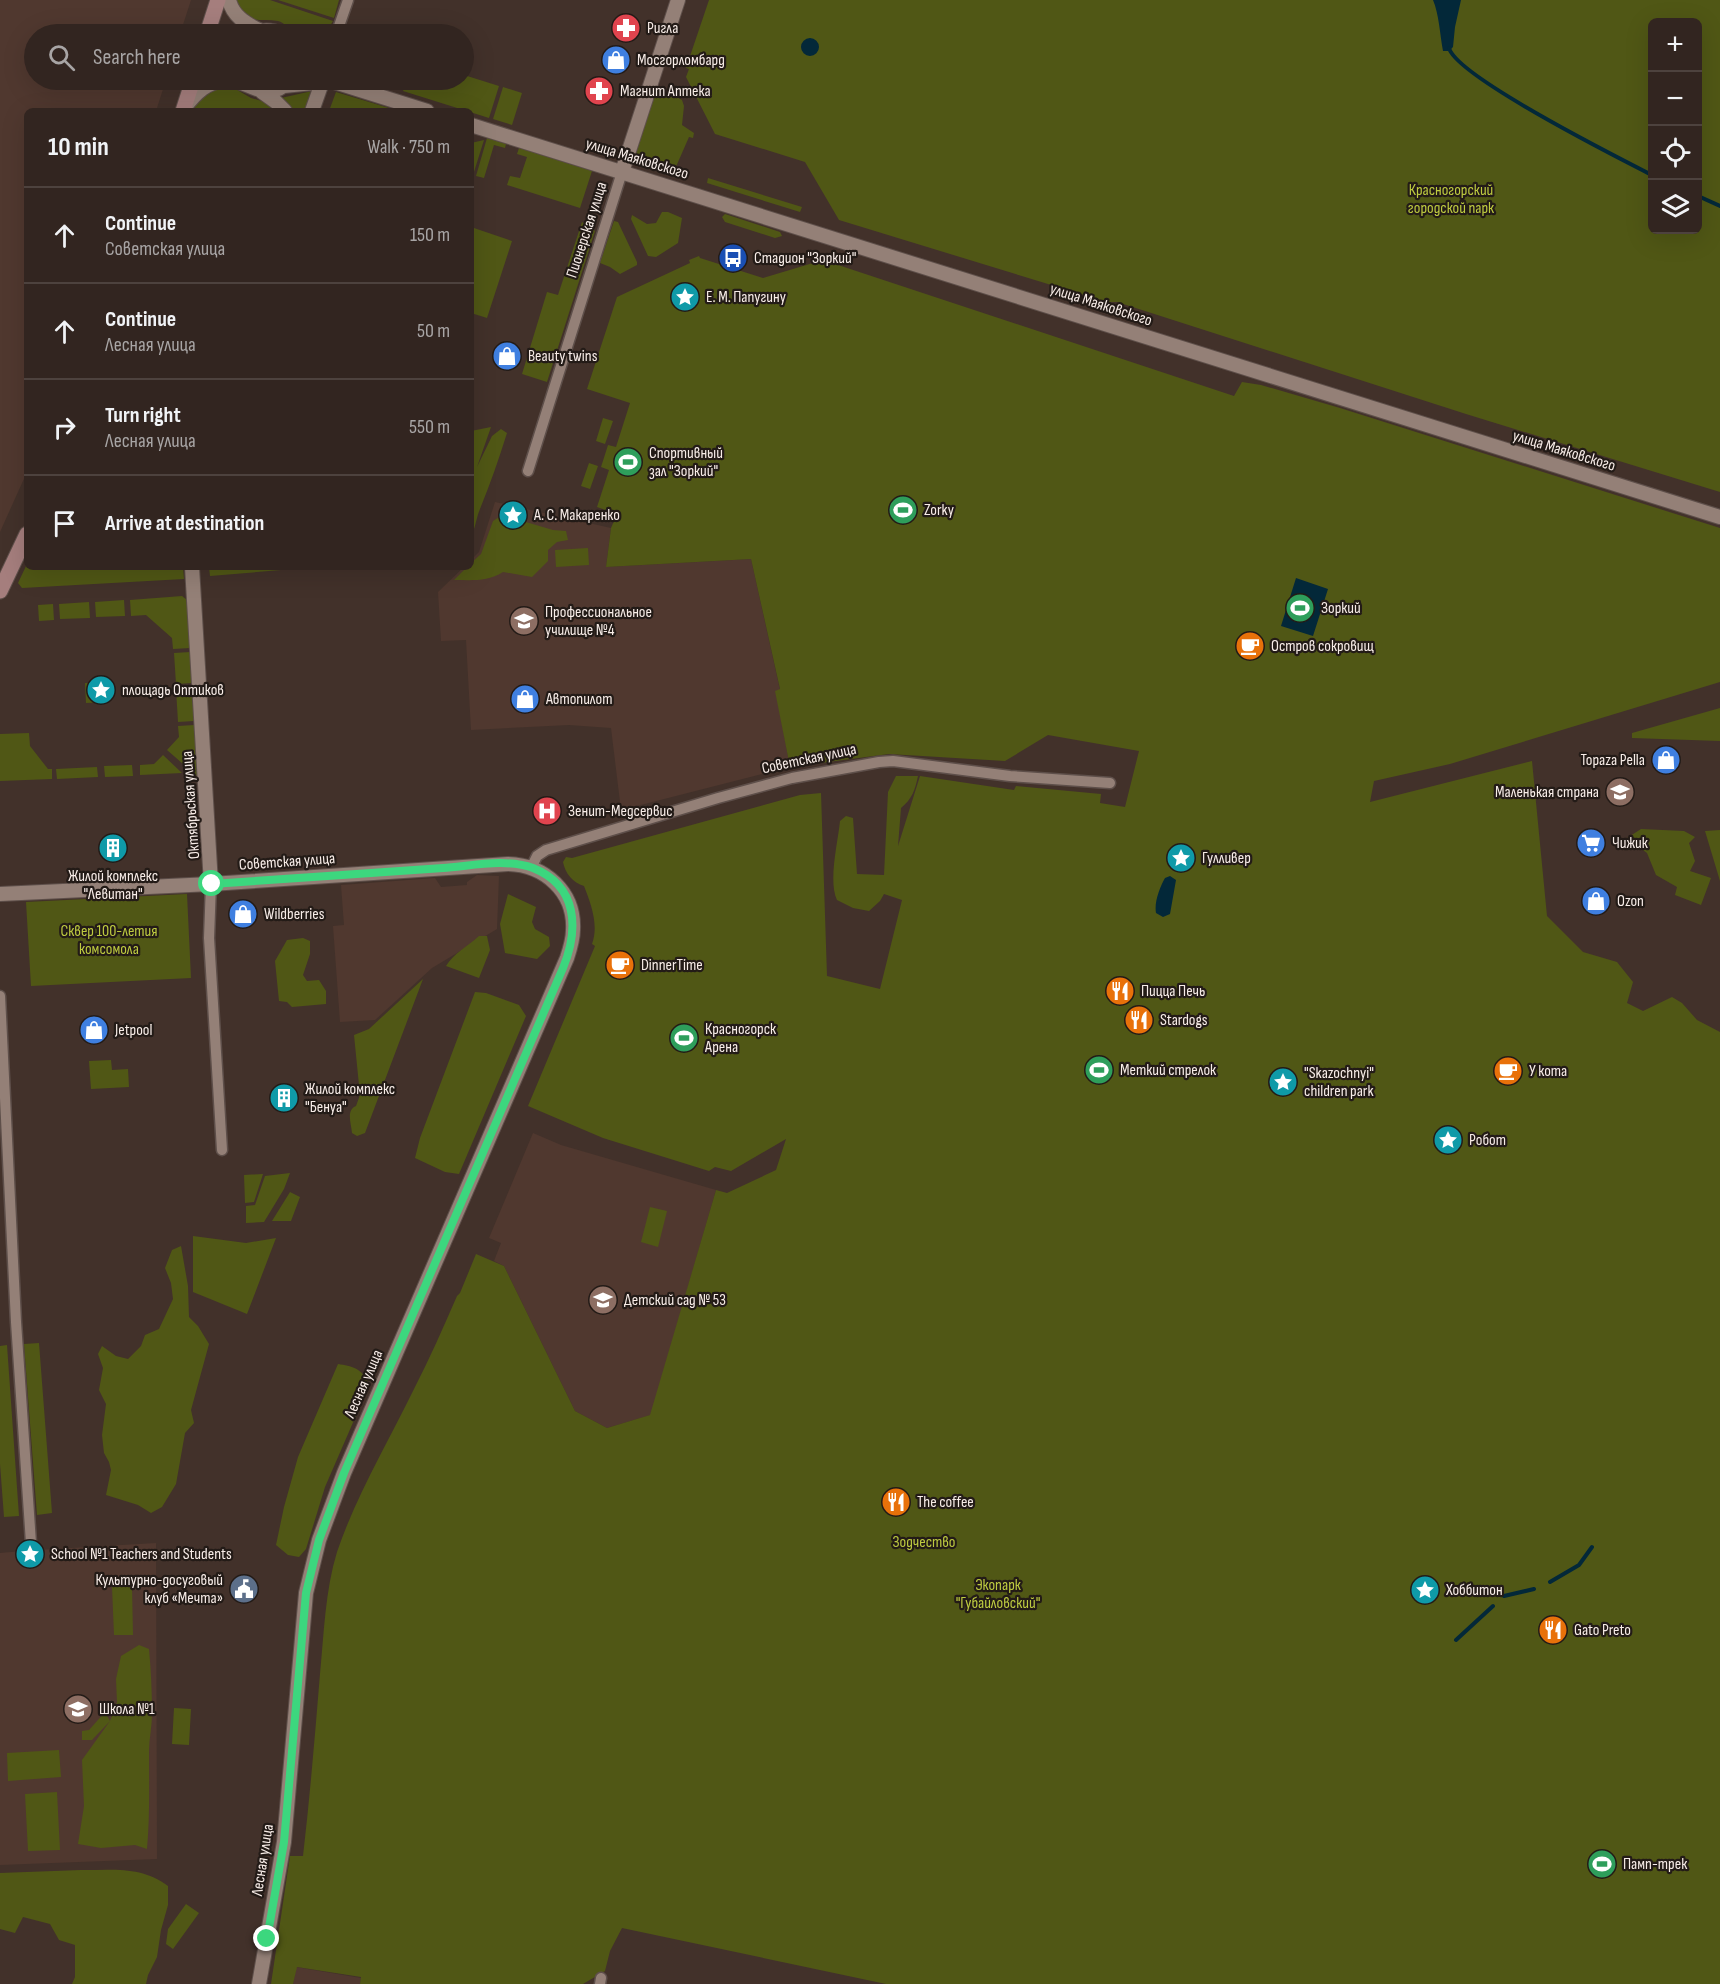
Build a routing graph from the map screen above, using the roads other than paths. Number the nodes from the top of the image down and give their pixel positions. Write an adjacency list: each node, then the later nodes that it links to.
1 (218, 0): 5 (main road)
2 (229, 0): 6 (street)
3 (348, 0): 7 (street)
4 (678, 0): 21 (street, Пионерская улица)
5 (210, 24)
6 (245, 24)
7 (340, 24)
8 (190, 90): 15 (main road)
9 (200, 90): 16 (street)
10 (255, 90): 14 (street)
11 (274, 90): 14 (street)
12 (319, 90): 18 (street)
13 (360, 90): 19 (street)
14 (262, 92): 17 (street)
15 (184, 108)
16 (184, 108)
17 (282, 108)
18 (313, 108)
19 (417, 108)
20 (474, 126): 21 (street, улица Маяковского)
21 (622, 172): 22 (street, Пионерская улица); 23 (street, улица Маяковского)
22 (528, 471)
23 (1720, 517)
24 (24, 540): 26 (main road)
25 (192, 570): 30 (street, Октябрьская улица)
26 (0, 591)
27 (1110, 783): 29 (street, Советская улица)
28 (504, 864): 29 (street, Лесная улица); 30 (street, Советская улица)
29 (531, 868): 35 (street, Лесная улица)
30 (212, 884): 31 (street, Советская улица); 33 (street, Октябрьская улица)
31 (0, 894)
32 (0, 996): 34 (street)
33 (222, 1150)
34 (31, 1543)
35 (259, 1984)

